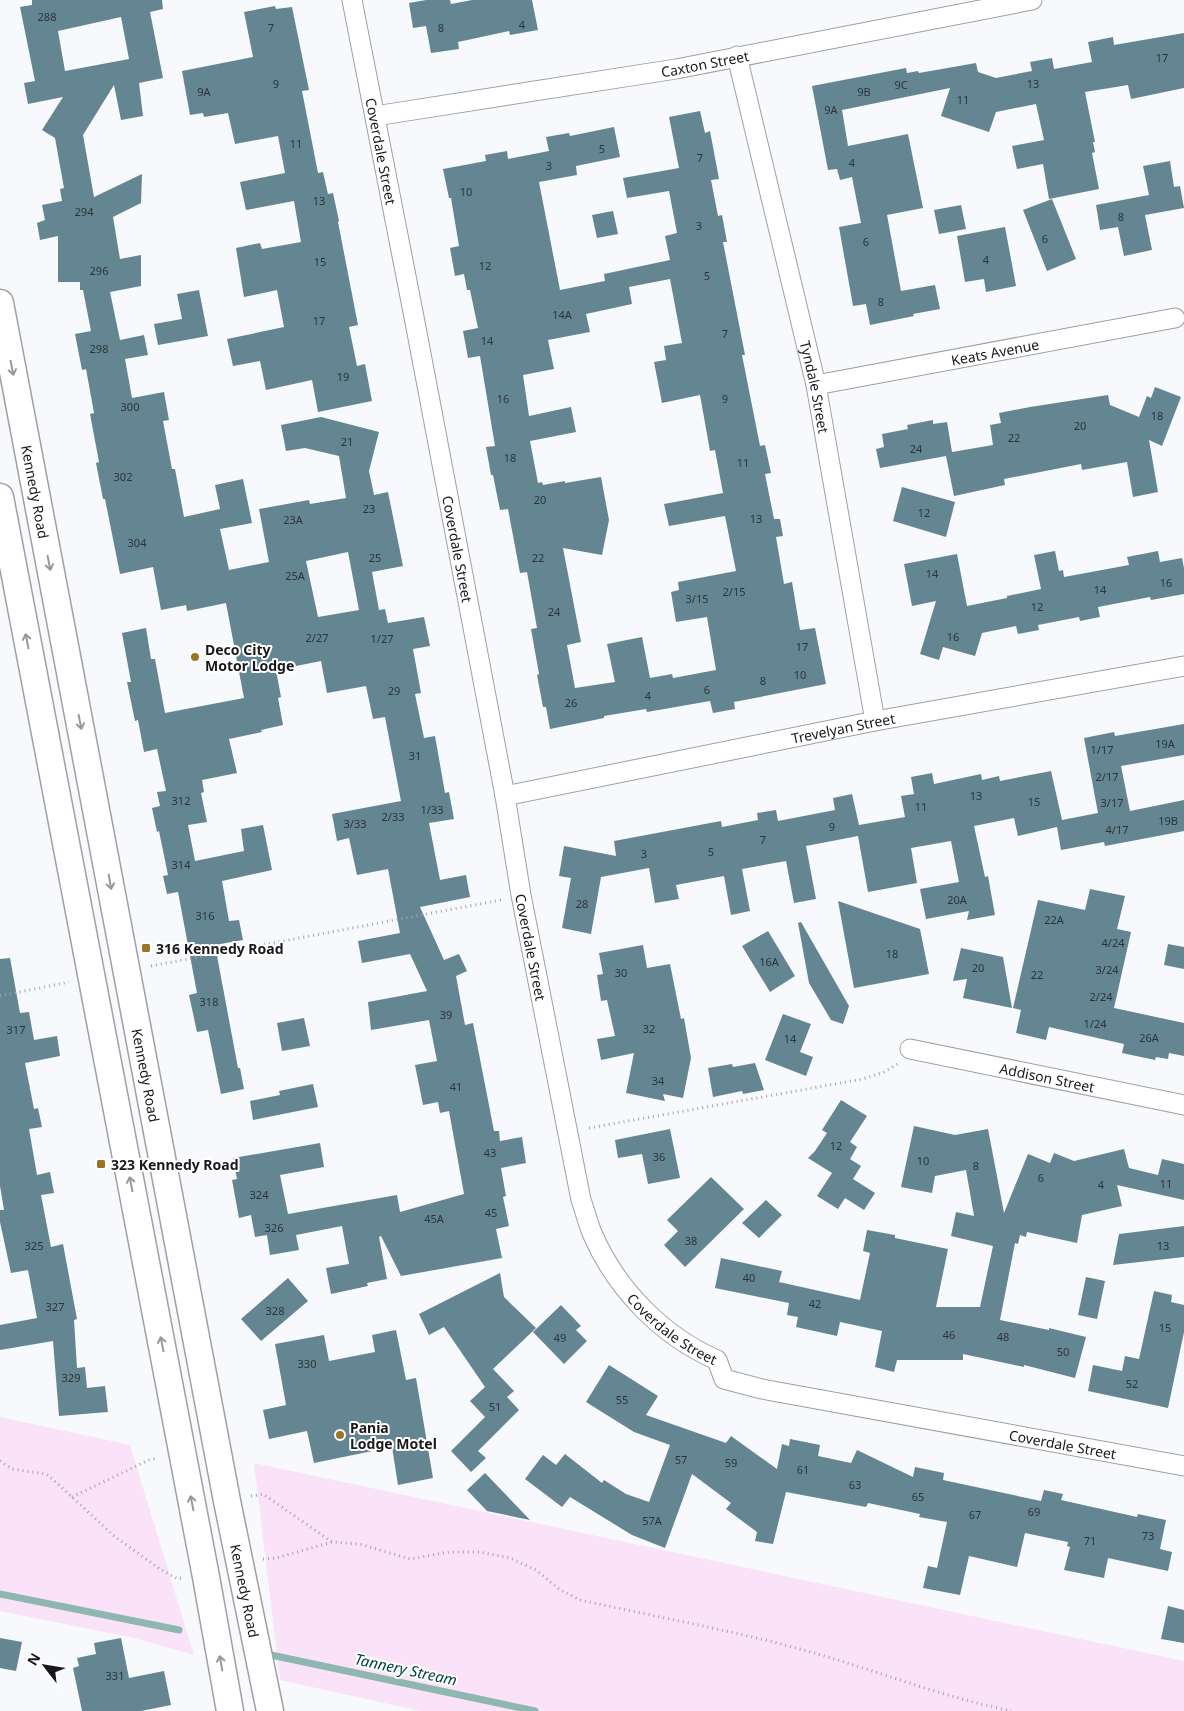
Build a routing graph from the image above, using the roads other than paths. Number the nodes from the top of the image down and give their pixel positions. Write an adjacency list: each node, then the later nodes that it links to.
1 (352, 0): 4 (street, Coverdale Street)
2 (1032, 0): 3 (street, Caxton Street)
3 (737, 56): 4 (street, Caxton Street); 7 (street, Tyndale Street)
4 (375, 116): 13 (street, Coverdale Street)
5 (0, 303): 10 (main road, Kennedy Road, one-way to 10)
6 (1175, 318): 7 (street, Keats Avenue)
7 (816, 385): 12 (street, Tyndale Street)
8 (0, 497): 11 (main road, one-way to 8)
9 (1184, 666): 12 (street, Trevelyan Street)
10 (72, 681): 11 (main road); 18 (main road, Kennedy Road, one-way to 18)
11 (36, 689): 16 (main road, one-way to 11)
12 (875, 721): 13 (street, Trevelyan Street)
13 (505, 796): 17 (street, Coverdale Street)
14 (910, 1048): 15 (street, Addison Street)
15 (1184, 1105)
16 (185, 1464): 18 (main road); 19 (main road, one-way to 16)
17 (1184, 1466)
18 (221, 1470): 20 (main road, Kennedy Road)
19 (230, 1711)
20 (270, 1711)

